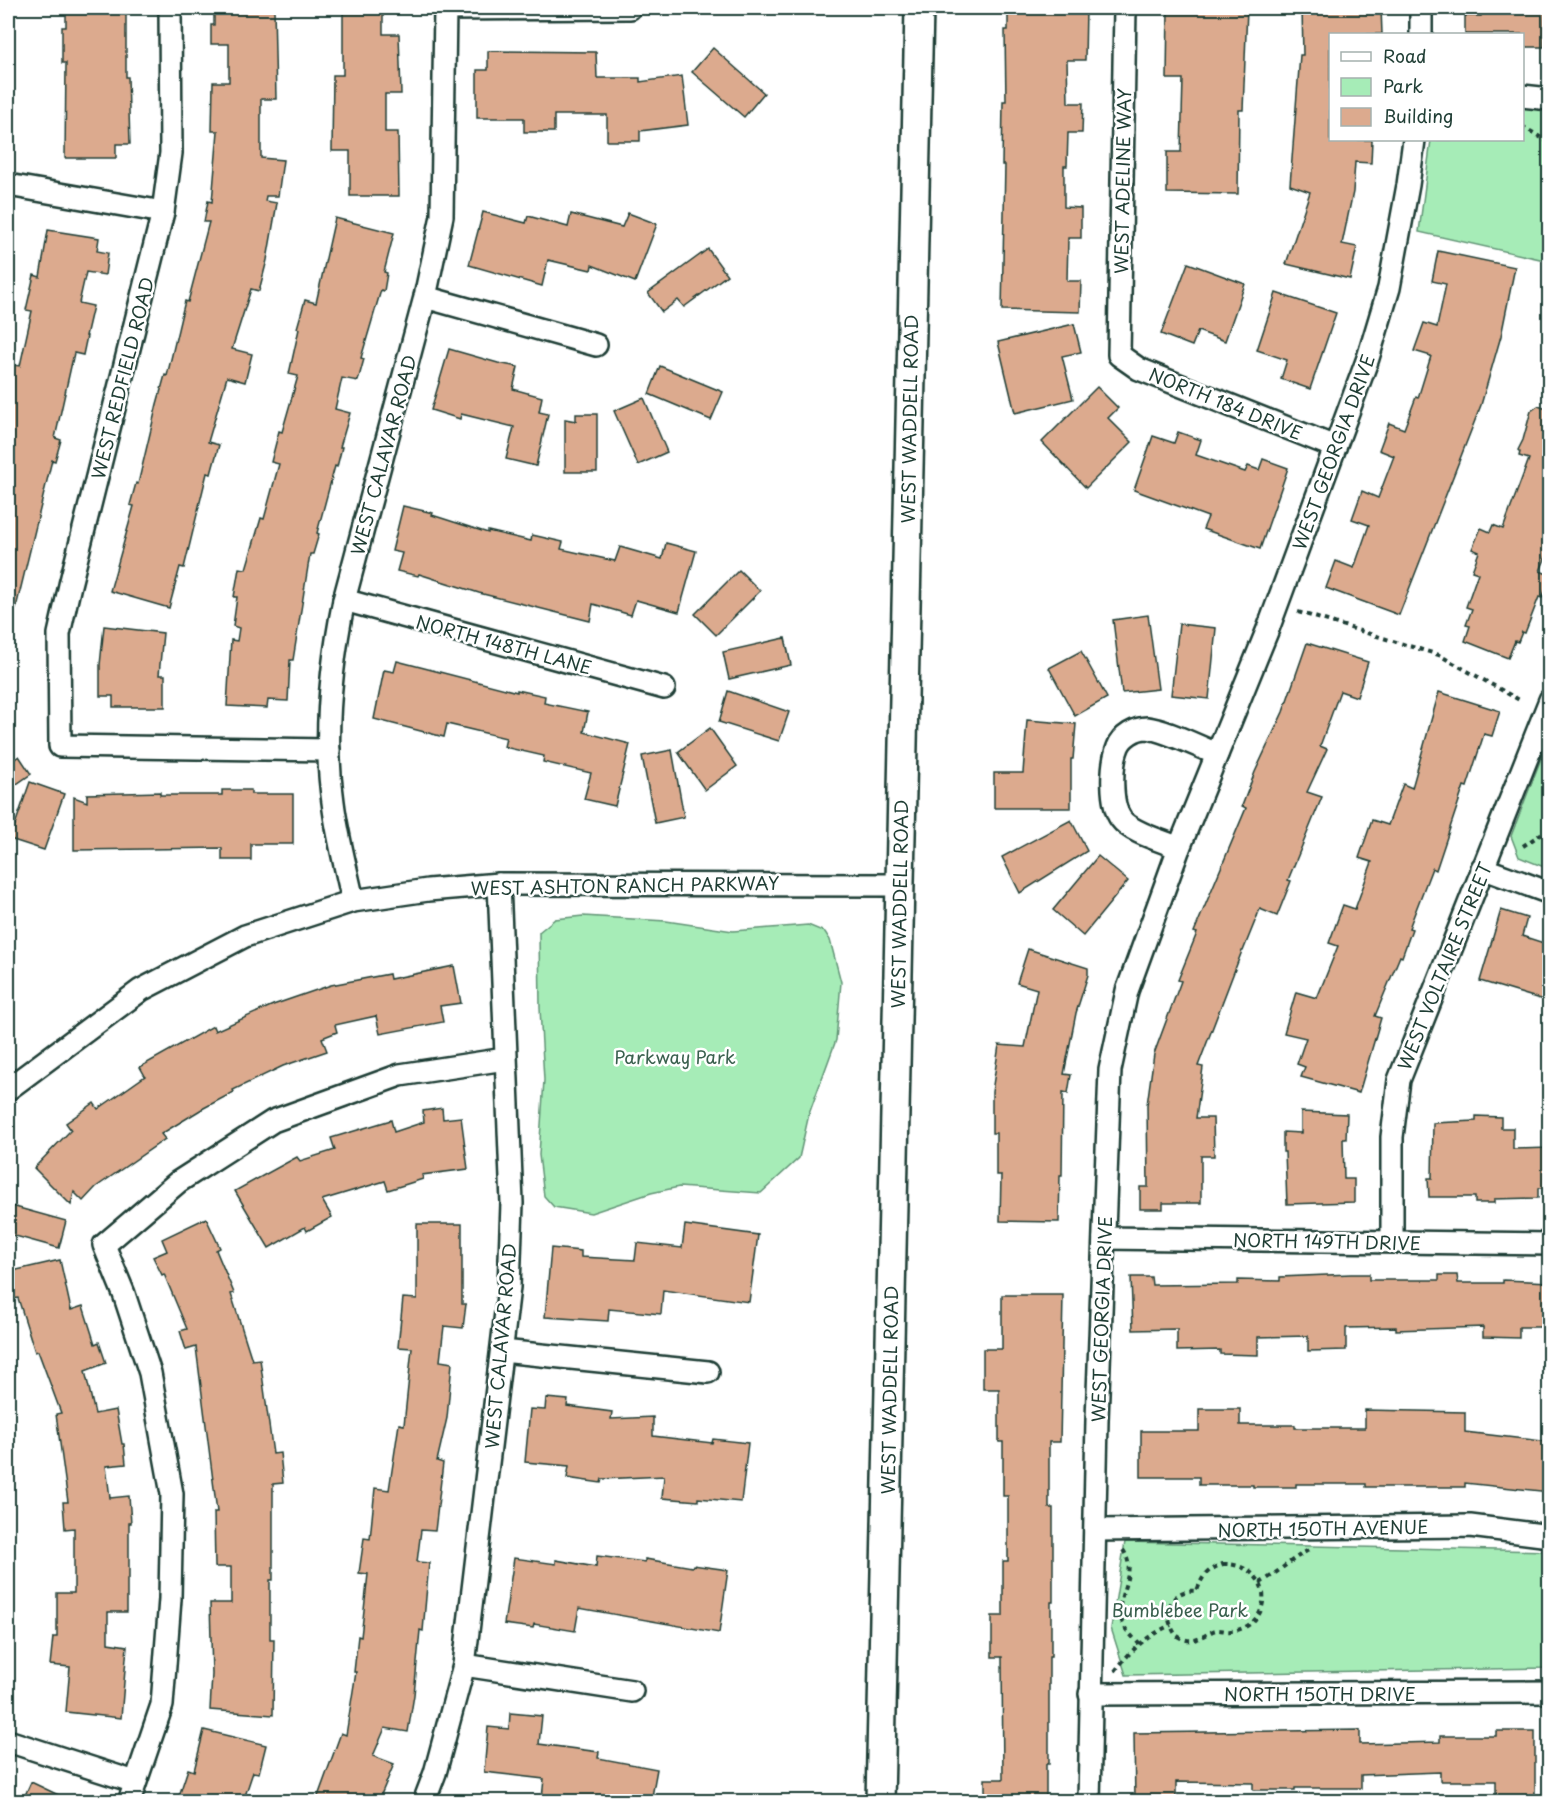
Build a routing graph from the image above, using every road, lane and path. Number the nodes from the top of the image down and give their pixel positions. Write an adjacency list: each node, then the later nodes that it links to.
1 (170, 8): 14 (street, WEST REDFIELD ROAD)
2 (445, 8): 3 (street); 15 (street, WEST CALAVAR ROAD)
3 (630, 8)
4 (919, 8): 31 (main road, WEST WADDELL ROAD)
5 (1125, 8): 17 (street, WEST ADELINE WAY)
6 (1421, 8): 7 (street)
7 (1421, 33)
8 (1524, 96): 9 (street)
9 (1550, 99)
10 (1524, 127): 12 (path)
11 (1414, 141): 18 (street, WEST GEORGIA DRIVE)
12 (1550, 143)
13 (8, 185): 14 (street)
14 (163, 212): 24 (street, WEST REDFIELD ROAD)
15 (425, 297): 16 (street); 19 (street, WEST CALAVAR ROAD)
16 (596, 345)
17 (1119, 355): 18 (street, NORTH 184 DRIVE)
18 (1335, 447): 25 (street, WEST GEORGIA DRIVE)
19 (344, 600): 21 (street, NORTH 148TH LANE); 24 (street, WEST CALAVAR ROAD)
20 (1298, 612): 23 (path)
21 (663, 688)
22 (1550, 700): 29 (street, WEST VOLTAIRE STREET)
23 (1521, 701)
24 (329, 750): 33 (street, WEST CALAVAR ROAD)
25 (1217, 754): 28 (street, WEST GEORGIA DRIVE); 28 (street)
26 (1550, 828): 27 (path)
27 (1523, 846)
28 (1179, 848): 36 (street, WEST GEORGIA DRIVE)
29 (1482, 868): 32 (street); 37 (street, WEST VOLTAIRE STREET)
30 (499, 884): 31 (street, WEST ASHTON RANCH PARKWAY); 33 (street, WEST ASHTON RANCH PARKWAY); 34 (street, WEST CALAVAR ROAD)
31 (898, 885): 56 (main road, WEST WADDELL ROAD)
32 (1550, 893)
33 (353, 901): 35 (street, WEST ASHTON RANCH PARKWAY)
34 (505, 1059): 39 (street, WEST CALAVAR ROAD); 54 (street)
35 (8, 1089)
36 (1104, 1238): 37 (street, NORTH 149TH DRIVE); 41 (street, WEST GEORGIA DRIVE)
37 (1392, 1242): 38 (street, NORTH 149TH DRIVE)
38 (1550, 1244)
39 (502, 1351): 40 (street); 48 (street, WEST CALAVAR ROAD)
40 (708, 1372)
41 (1095, 1530): 42 (street, NORTH 150TH AVENUE); 52 (street, WEST GEORGIA DRIVE)
42 (1550, 1536)
43 (1118, 1545): 47 (path)
44 (1314, 1547): 45 (path)
45 (1260, 1583): 46 (path); 46 (path)
46 (1171, 1626): 47 (path)
47 (1138, 1644): 49 (path)
48 (464, 1665): 50 (street); 55 (street, WEST CALAVAR ROAD)
49 (1115, 1671)
50 (632, 1691)
51 (1550, 1692): 52 (street, NORTH 150TH DRIVE)
52 (1090, 1695): 57 (street, WEST GEORGIA DRIVE)
53 (8, 1741): 54 (street)
54 (132, 1792)
55 (424, 1802)
56 (880, 1802)
57 (1089, 1802)

